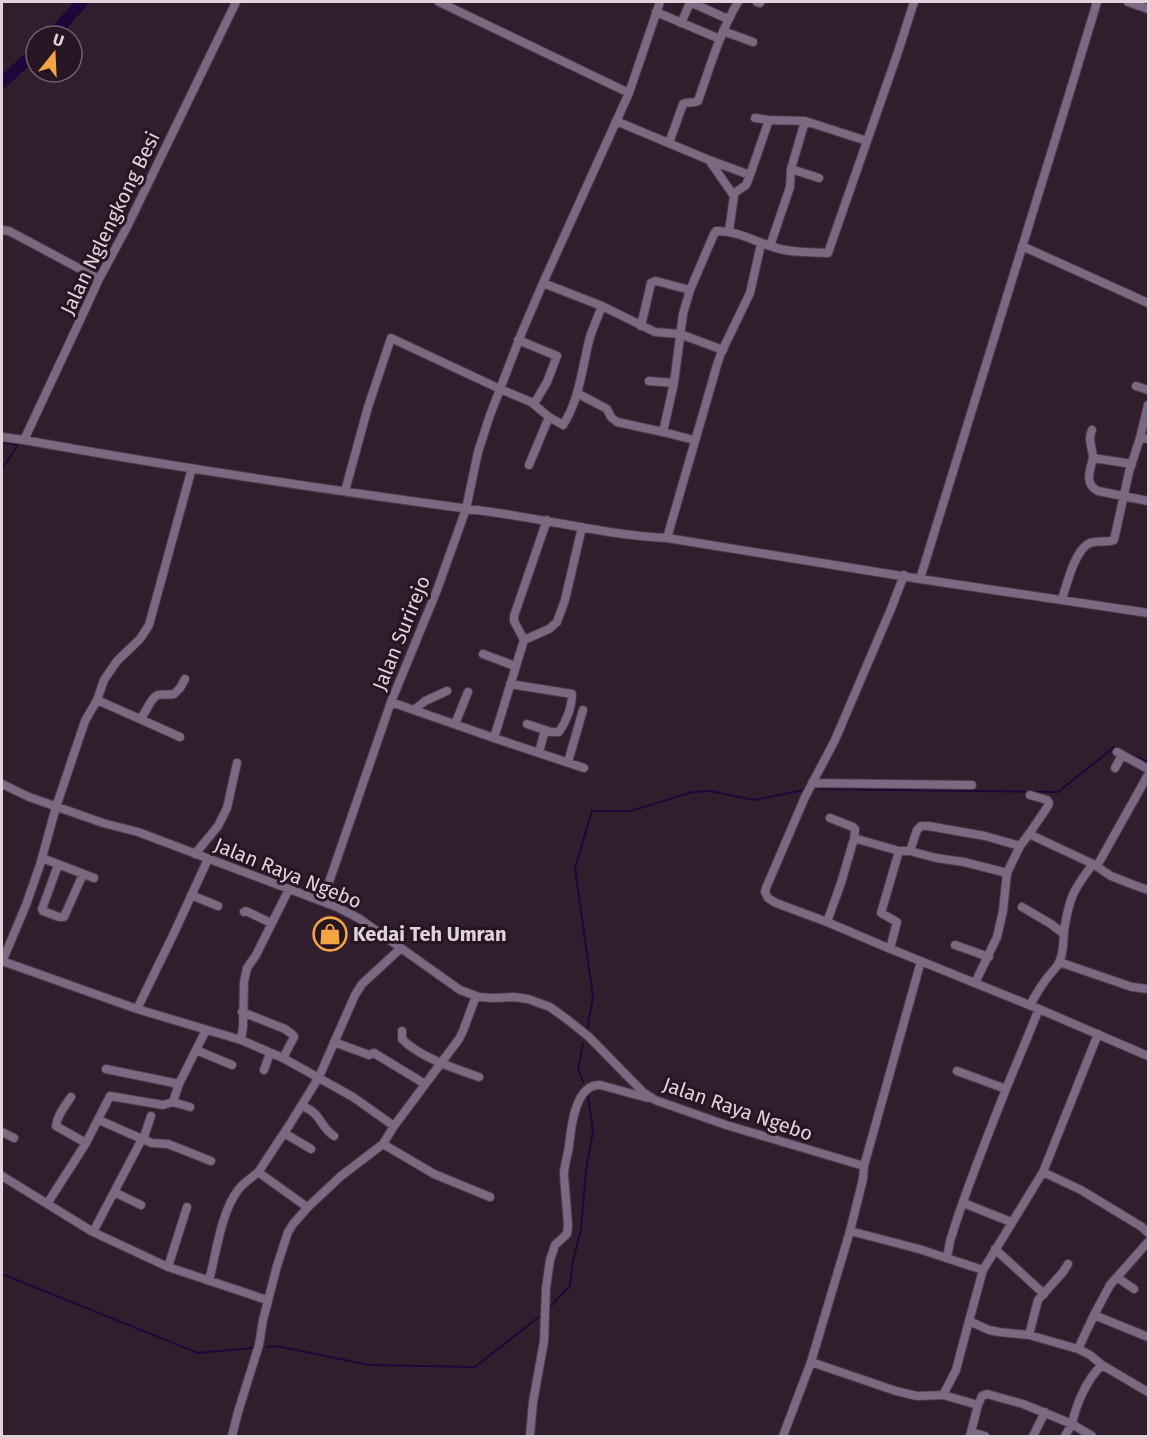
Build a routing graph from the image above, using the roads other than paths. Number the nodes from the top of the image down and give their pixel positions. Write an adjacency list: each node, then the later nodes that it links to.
1 (236, 2): 32 (street, Jalan Nglengkong Besi)
2 (439, 2): 15 (street)
3 (660, 2): 9 (street, Jalan Surirejo)
4 (738, 2): 10 (street)
5 (914, 2): 20 (street)
6 (1097, 2): 31 (street)
7 (1128, 2): 8 (street)
8 (1149, 9)
9 (656, 12): 11 (street); 15 (street, Jalan Surirejo)
10 (728, 19): 11 (street); 12 (street)
11 (681, 23): 13 (street)
12 (723, 31): 13 (street); 14 (street)
13 (720, 39): 21 (street)
14 (753, 42)
15 (629, 93): 18 (street, Jalan Surirejo)
16 (755, 118): 17 (street)
17 (769, 120): 19 (street); 24 (street)
18 (616, 121): 21 (street); 33 (street, Jalan Surirejo)
19 (805, 121): 20 (street); 23 (street)
20 (867, 141): 30 (street)
21 (669, 143): 22 (street)
22 (709, 160): 24 (street); 26 (street)
23 (791, 169): 25 (street); 30 (street)
24 (750, 174): 26 (street)
25 (819, 178)
26 (733, 194): 28 (street)
27 (2, 230): 32 (street)
28 (729, 231): 29 (street); 34 (street)
29 (761, 244): 30 (street); 40 (street)
30 (770, 246)
31 (1022, 246): 35 (street); 68 (street)
32 (99, 279): 54 (street, Jalan Nglengkong Besi)
33 (543, 283): 36 (street); 39 (street, Jalan Surirejo)
34 (690, 290): 37 (street); 38 (street)
35 (1149, 303)
36 (602, 306): 37 (street); 46 (street)
37 (641, 326): 38 (street)
38 (680, 334): 40 (street); 42 (street)
39 (518, 340): 44 (street, Jalan Surirejo); 47 (street)
40 (723, 350): 55 (street)
41 (649, 381): 42 (street)
42 (675, 383): 51 (street)
43 (1136, 386): 45 (street)
44 (500, 389): 47 (street); 60 (street); 63 (street, Jalan Surirejo)
45 (1149, 390)
46 (577, 393): 49 (street); 51 (street)
47 (534, 404): 49 (street)
48 (1149, 405): 53 (street)
49 (549, 417): 58 (street)
50 (1092, 430): 56 (street)
51 (663, 432): 55 (street)
52 (2, 437): 54 (street)
53 (1144, 439): 57 (street)
54 (24, 440): 59 (street)
55 (694, 440): 66 (street)
56 (1093, 458): 57 (street); 61 (street)
57 (1132, 464): 61 (street)
58 (529, 465)
59 (192, 468): 60 (street); 78 (street)
60 (345, 491): 63 (street)
61 (1124, 495): 62 (street); 69 (street)
62 (1149, 501)
63 (466, 508): 64 (street); 79 (street, Jalan Surirejo)
64 (547, 520): 65 (street); 71 (street)
65 (582, 527): 66 (street); 71 (street)
66 (666, 538): 67 (street)
67 (904, 575): 68 (street); 95 (street)
68 (920, 579): 69 (street)
69 (1062, 599): 70 (street)
70 (1149, 613)
71 (524, 640): 73 (street)
72 (483, 654): 73 (street)
73 (515, 666): 75 (street)
74 (184, 679): 82 (street)
75 (510, 684): 85 (street); 87 (street)
76 (447, 691): 80 (street)
77 (468, 692): 83 (street)
78 (97, 699): 82 (street); 99 (street)
79 (391, 702): 80 (street); 114 (street, Jalan Surirejo)
80 (414, 710): 83 (street)
81 (583, 710): 89 (street)
82 (140, 719): 86 (street)
83 (455, 724): 87 (street)
84 (527, 724): 85 (street)
85 (545, 730): 88 (street)
86 (180, 737)
87 (494, 738): 88 (street)
88 (538, 752): 89 (street)
89 (568, 762): 91 (street)
90 (237, 763): 106 (street)
91 (584, 768)
92 (1115, 768): 93 (street)
93 (1149, 769)
94 (1149, 775): 110 (street)
95 (812, 783): 97 (street); 123 (street)
96 (2, 784): 99 (street, Jalan Raya Ngebo)
97 (972, 785)
98 (1030, 795): 101 (street)
99 (56, 807): 106 (street, Jalan Raya Ngebo); 107 (street)
100 (830, 818): 102 (street)
101 (1029, 834): 103 (street); 110 (street)
102 (854, 840): 104 (street); 123 (street)
103 (1020, 846): 105 (street); 111 (street)
104 (899, 851): 105 (street); 128 (street)
105 (910, 851): 111 (street)
106 (195, 854): 108 (street, Jalan Raya Ngebo)
107 (42, 858): 109 (street); 130 (street)
108 (208, 859): 115 (street, Jalan Raya Ngebo); 117 (street)
109 (58, 864): 112 (street); 112 (street)
110 (1095, 865): 116 (street); 125 (street)
111 (1006, 873): 129 (street)
112 (83, 874): 113 (street)
113 (94, 878)
114 (327, 888): 118 (street); 119 (street, Jalan Surirejo)
115 (288, 889): 118 (street, Jalan Raya Ngebo); 124 (street)
116 (1149, 890)
117 (191, 895): 120 (street); 137 (street)
118 (314, 898): 119 (street, Jalan Raya Ngebo)
119 (328, 903): 127 (street, Jalan Raya Ngebo)
120 (218, 906)
121 (1022, 907): 125 (street)
122 (244, 912): 124 (street)
123 (827, 922): 128 (street)
124 (271, 923): 139 (street)
125 (1064, 934): 132 (street)
126 (955, 945): 129 (street)
127 (401, 948): 135 (street, Jalan Raya Ngebo); 144 (street)
128 (890, 949): 131 (street)
129 (989, 957): 133 (street)
130 (2, 961): 137 (street)
131 (921, 961): 133 (street); 176 (street)
132 (1059, 962): 134 (street); 136 (street)
133 (975, 983): 136 (street)
134 (1149, 989)
135 (476, 996): 149 (street); 160 (street, Jalan Raya Ngebo)
136 (1030, 1005): 138 (street)
137 (137, 1009): 140 (street)
138 (1039, 1009): 142 (street); 158 (street)
139 (242, 1012): 143 (street); 148 (street)
140 (206, 1030): 143 (street); 145 (street)
141 (402, 1031): 149 (street)
142 (1098, 1034): 147 (street); 178 (street)
143 (241, 1040): 146 (street)
144 (334, 1042): 154 (street); 157 (street)
145 (196, 1050): 150 (street); 156 (street)
146 (270, 1053): 148 (street); 152 (street)
147 (1148, 1055)
148 (283, 1058): 154 (street)
149 (440, 1063): 155 (street); 157 (street)
150 (232, 1065)
151 (106, 1069): 156 (street)
152 (264, 1070)
153 (957, 1071): 158 (street)
154 (319, 1077): 162 (street); 166 (street)
155 (479, 1077)
156 (179, 1084): 161 (street)
157 (425, 1084): 166 (street)
158 (1006, 1089): 193 (street)
159 (71, 1097): 172 (street)
160 (655, 1100): 176 (street, Jalan Raya Ngebo); 217 (street)
161 (173, 1102): 163 (street); 165 (street)
162 (302, 1106): 168 (street); 169 (street)
163 (190, 1107)
164 (151, 1116): 171 (street)
165 (99, 1120): 171 (street); 172 (street)
166 (394, 1126): 173 (street)
167 (2, 1132): 170 (street)
168 (284, 1133): 174 (street); 177 (street)
169 (334, 1136)
170 (14, 1138)
171 (142, 1139): 175 (street); 180 (street)
172 (86, 1143): 182 (street)
173 (383, 1144): 181 (street); 186 (street)
174 (311, 1149)
175 (211, 1161)
176 (864, 1166): 188 (street)
177 (258, 1172): 186 (street); 198 (street)
178 (1042, 1172): 187 (street); 190 (street)
179 (2, 1176): 182 (street)
180 (114, 1192): 183 (street); 189 (street)
181 (489, 1197)
182 (47, 1204): 189 (street)
183 (141, 1204)
184 (966, 1204): 187 (street)
185 (187, 1207): 195 (street)
186 (307, 1207): 201 (street)
187 (1011, 1222): 192 (street)
188 (850, 1231): 193 (street); 207 (street)
189 (93, 1232): 195 (street)
190 (1149, 1233)
191 (1149, 1242): 197 (street)
192 (995, 1249): 196 (street); 200 (street)
193 (947, 1257): 196 (street)
194 (1068, 1264): 200 (street)
195 (168, 1267): 198 (street)
196 (983, 1270): 203 (street)
197 (1118, 1278): 199 (street); 202 (street)
198 (209, 1281): 201 (street)
199 (1134, 1289)
200 (1044, 1294): 204 (street)
201 (267, 1300): 216 (street)
202 (1094, 1315): 205 (street); 206 (street)
203 (969, 1321): 204 (street); 210 (street)
204 (1029, 1335): 206 (street)
205 (1149, 1337)
206 (1078, 1349): 208 (street)
207 (811, 1362): 210 (street); 218 (street)
208 (1102, 1365): 209 (street); 213 (street)
209 (1149, 1392)
210 (943, 1395): 211 (street)
211 (978, 1405): 212 (street); 214 (street)
212 (1045, 1412): 213 (street); 215 (street)
213 (1072, 1424): 220 (street); 221 (street)
214 (970, 1434): 219 (street)
215 (1033, 1436)
216 (232, 1437)
217 (530, 1437)
218 (783, 1437)
219 (985, 1437)
220 (1065, 1437)
221 (1092, 1437)

